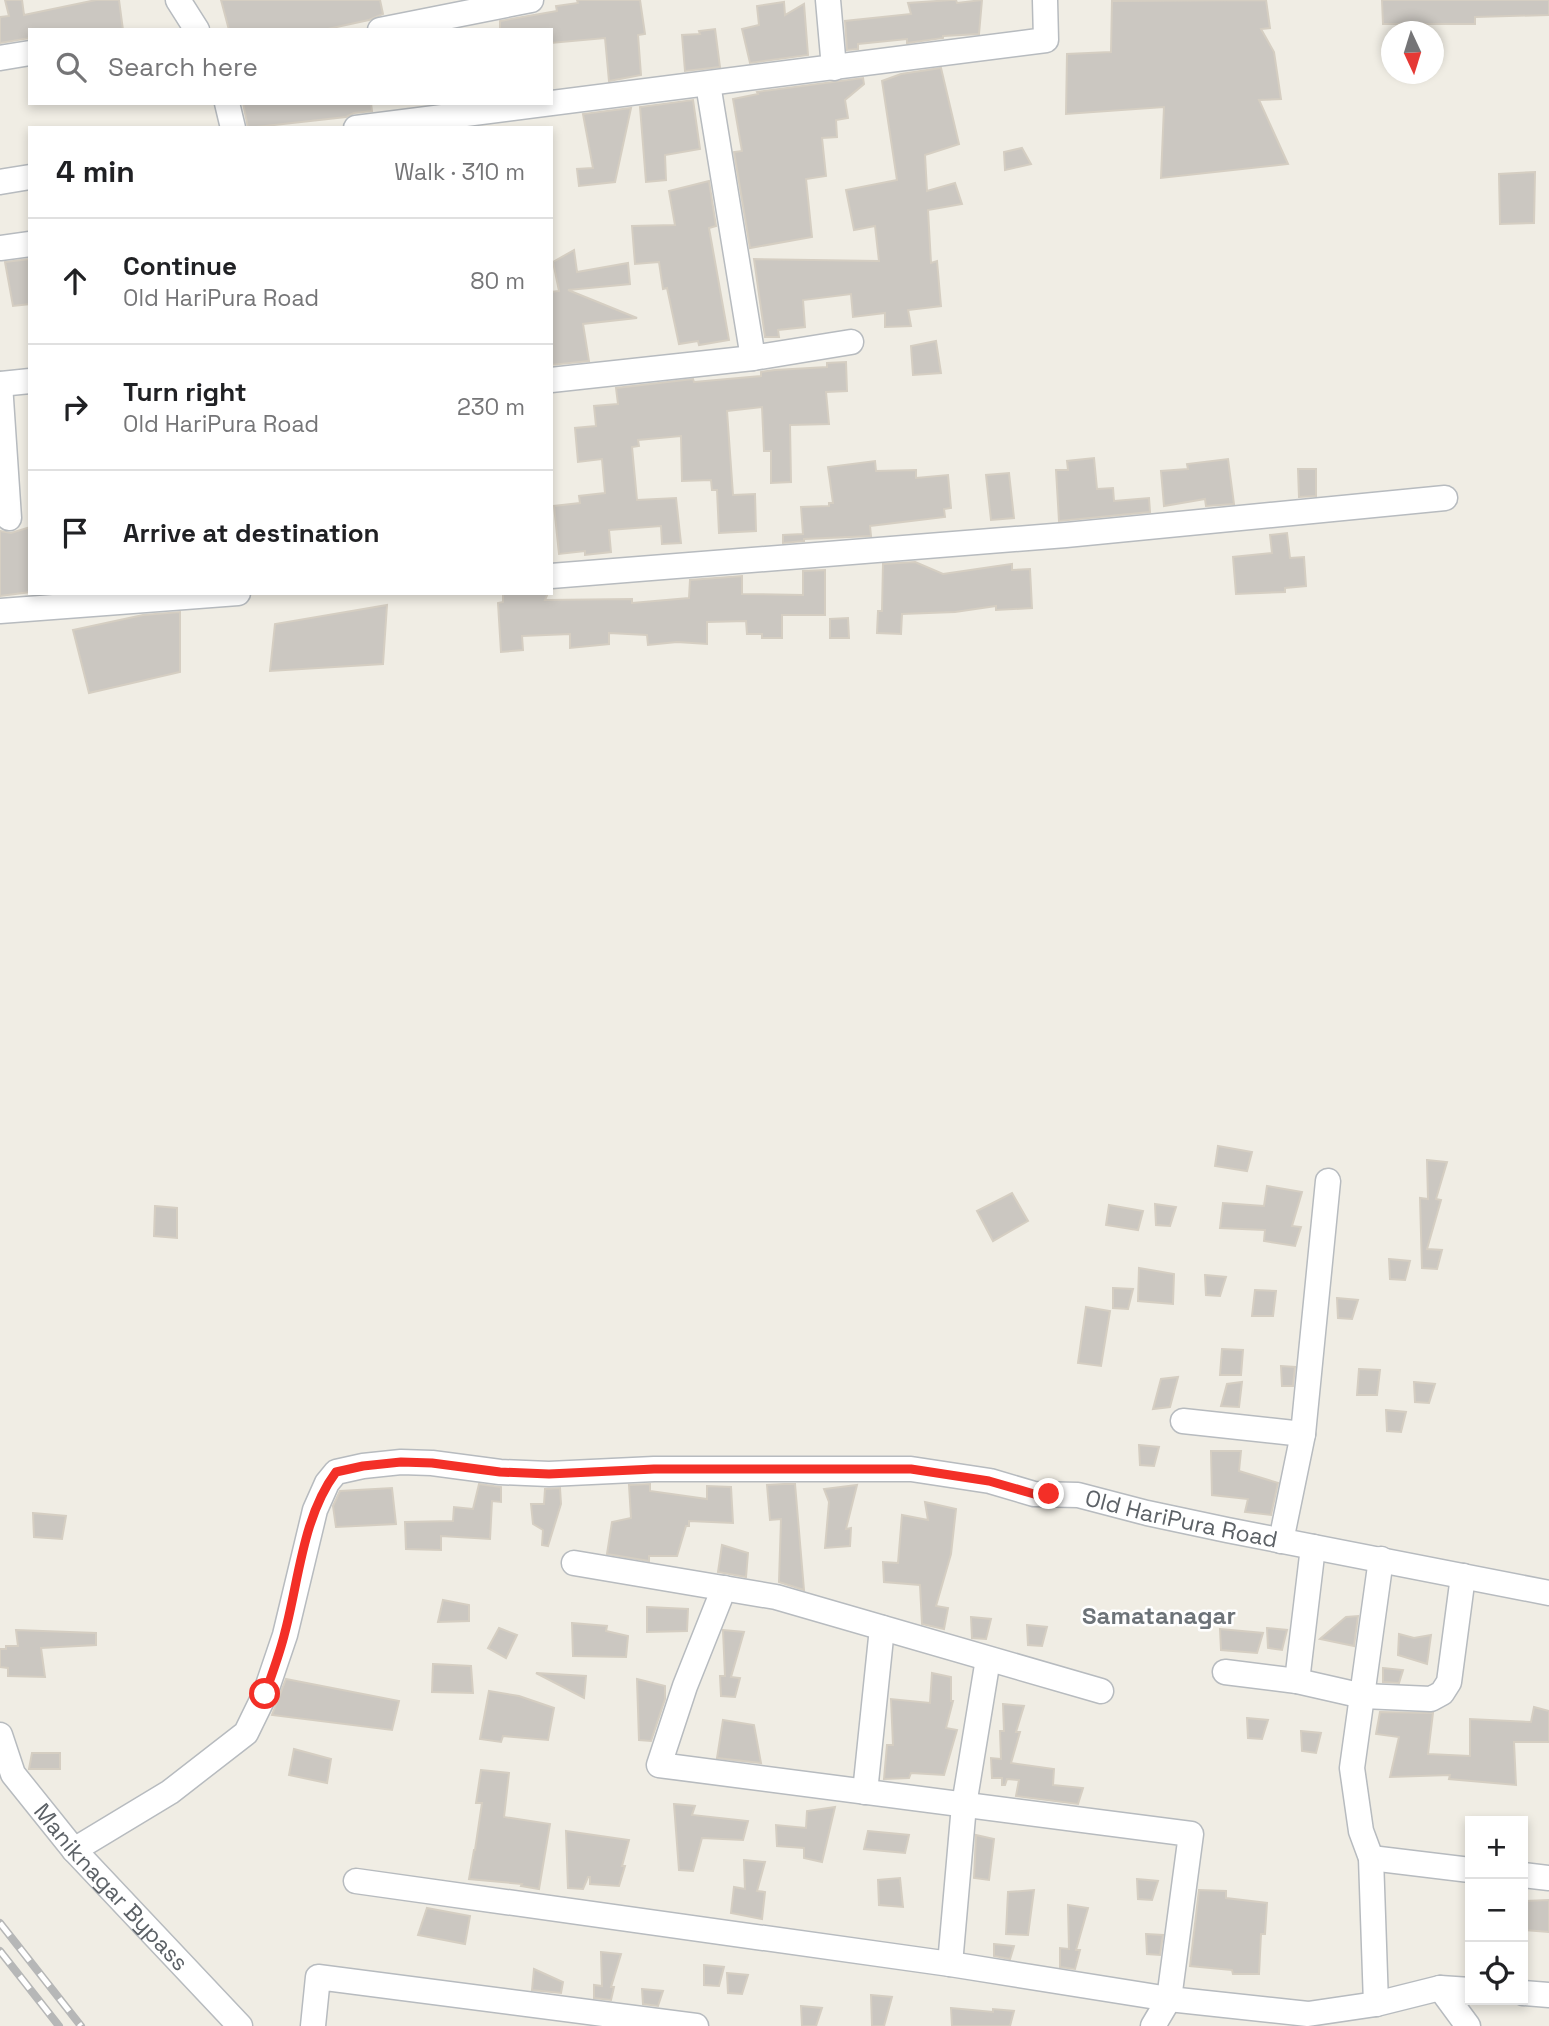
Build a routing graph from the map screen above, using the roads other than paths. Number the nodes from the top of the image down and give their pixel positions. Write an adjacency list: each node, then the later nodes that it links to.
1 (177, 0): 5 (street)
2 (531, 0): 6 (street)
3 (828, 0): 9 (street)
4 (1045, 0): 9 (street)
5 (192, 28)
6 (390, 28)
7 (28, 53): 8 (street)
8 (0, 58)
9 (834, 68): 10 (street)
10 (708, 84): 11 (street); 21 (street)
11 (553, 103)
12 (227, 105): 14 (street)
13 (540, 105): 15 (street)
14 (233, 126)
15 (372, 126)
16 (28, 177): 17 (street)
17 (0, 182)
18 (28, 244): 19 (street)
19 (0, 248)
20 (851, 342): 21 (street)
21 (753, 358): 22 (street)
22 (553, 380)
23 (28, 381): 24 (street)
24 (0, 384): 26 (street)
25 (1445, 498): 27 (street)
26 (9, 518)
27 (553, 576)
28 (212, 595): 29 (street)
29 (0, 611)
30 (1328, 1181): 32 (street)
31 (1183, 1421): 32 (street)
32 (1303, 1434): 33 (street)
33 (1281, 1541): 34 (street, Old HariPura Road); 49 (street, Old HariPura Road)
34 (1313, 1547): 35 (street, Old HariPura Road); 43 (street)
35 (1381, 1559): 37 (street, Old HariPura Road); 45 (street)
36 (574, 1563): 38 (street)
37 (1463, 1576): 39 (street, Old HariPura Road); 45 (street)
38 (724, 1588): 40 (street); 47 (street)
39 (1549, 1593)
40 (882, 1628): 41 (street); 47 (street)
41 (988, 1659): 44 (street); 48 (street)
42 (1225, 1672): 43 (street)
43 (1297, 1681): 45 (street)
44 (1101, 1691)
45 (1363, 1696): 50 (street)
46 (0, 1735): 49 (street, Maniknagar Bypass)
47 (865, 1792): 48 (street)
48 (964, 1805): 55 (street); 60 (street)
49 (74, 1850): 62 (street, Maniknagar Bypass)
50 (1370, 1858): 51 (street); 61 (street)
51 (1465, 1869)
52 (1528, 1876): 53 (street)
53 (1549, 1878)
54 (356, 1881): 55 (street)
55 (950, 1964): 60 (street)
56 (1440, 1988): 57 (street); 61 (street); 66 (street)
57 (1465, 1990)
58 (1528, 1993): 59 (street)
59 (1549, 1995)
60 (1169, 1999): 61 (street); 65 (street)
61 (1376, 2004)
62 (240, 2026)
63 (313, 2026): 64 (street)
64 (696, 2026)
65 (1153, 2026)
66 (1468, 2026)

